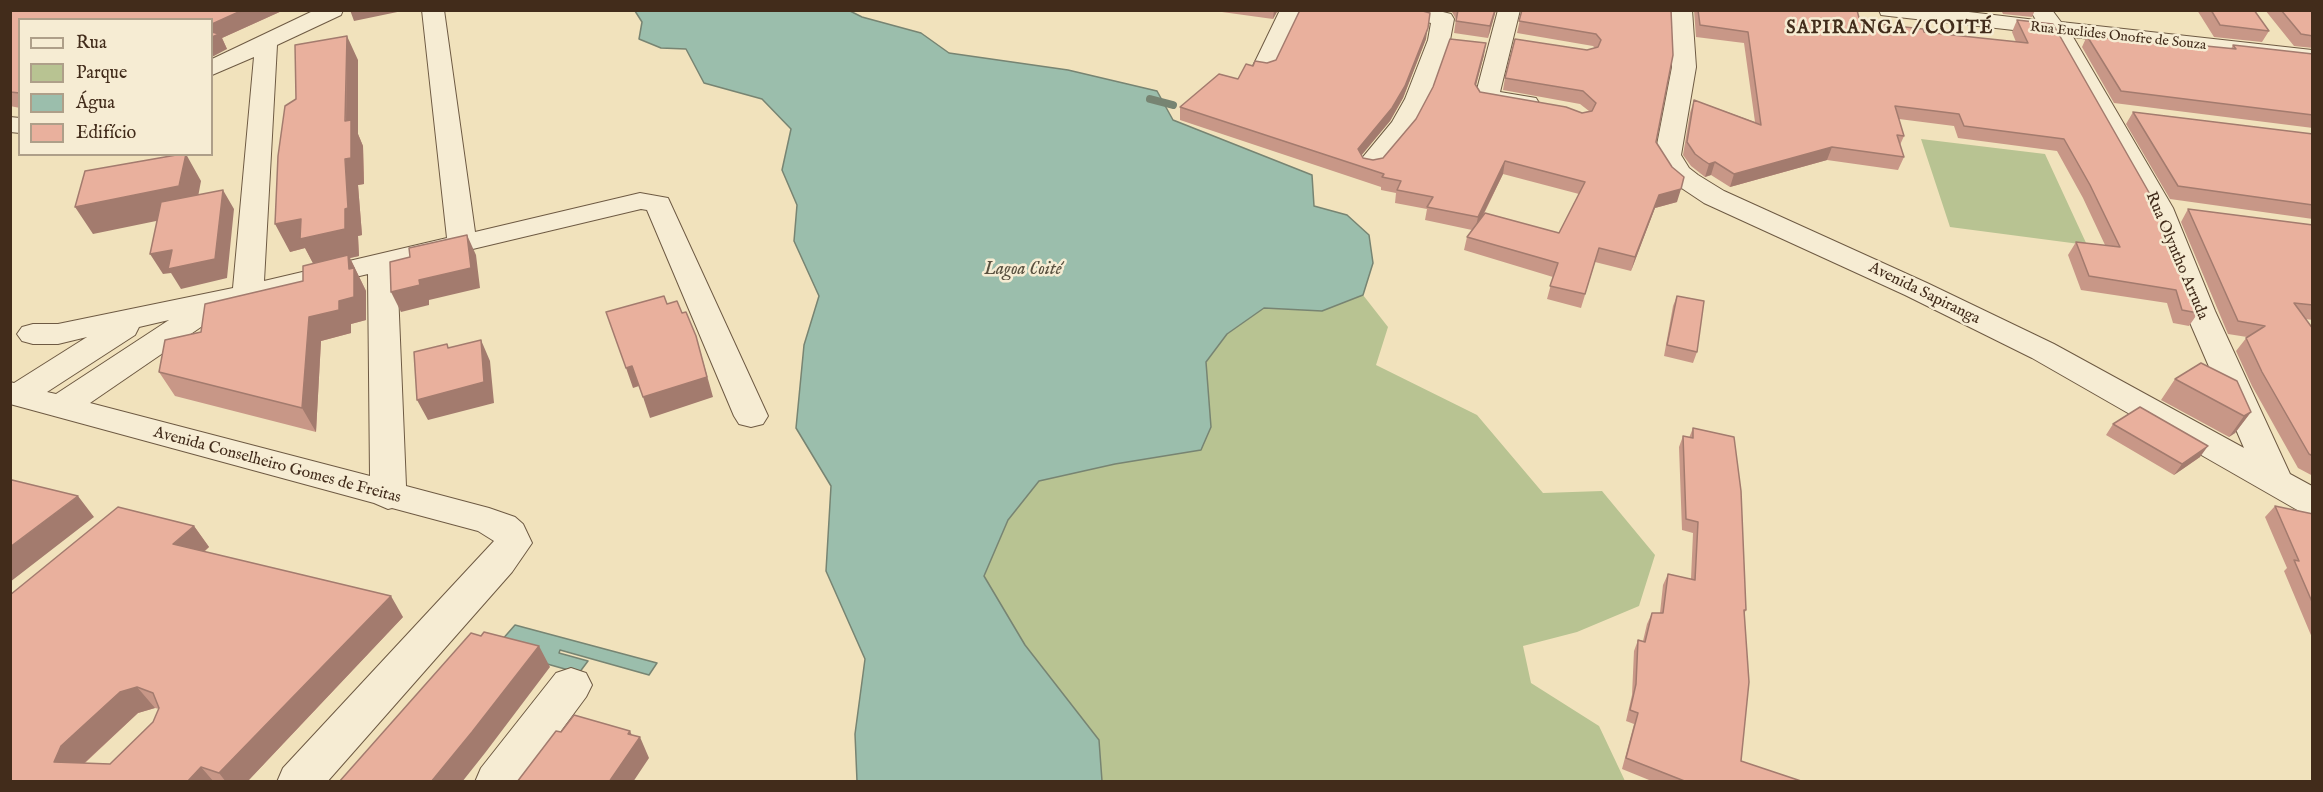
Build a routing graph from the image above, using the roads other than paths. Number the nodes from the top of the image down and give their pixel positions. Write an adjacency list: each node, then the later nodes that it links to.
1 (333, 10): 10 (street)
2 (433, 10): 18 (street)
3 (1291, 10): 14 (street)
4 (1404, 10): 11 (street)
5 (1509, 10): 11 (street)
6 (1682, 10): 26 (street, Avenida Sapiranga)
7 (1889, 10): 8 (street, Rua Euclides Onofre de Souza)
8 (2049, 20): 12 (street, Rua Euclides Onofre de Souza); 26 (street, Rua Olyntho Arruda)
9 (2265, 28): 12 (street)
10 (266, 43): 15 (street); 20 (street)
11 (1484, 43): 16 (street); 17 (street)
12 (2286, 54): 13 (street, Rua Euclides Onofre de Souza)
13 (2313, 57)
14 (1265, 66)
15 (213, 68)
16 (1549, 107)
17 (1371, 163)
18 (462, 243): 19 (street); 25 (street)
19 (382, 261): 20 (street); 27 (street)
20 (234, 296): 21 (street); 24 (street)
21 (142, 316): 22 (street); 23 (street)
22 (33, 334)
23 (15, 394): 24 (street, Avenida Conselheiro Gomes de Freitas)
24 (61, 407): 27 (street, Avenida Conselheiro Gomes de Freitas)
25 (752, 416)
26 (2275, 480): 28 (street, Avenida Sapiranga)
27 (388, 496): 30 (street, Avenida Conselheiro Gomes de Freitas)
28 (2313, 502)
29 (571, 685): 31 (street)
30 (299, 782)
31 (497, 782)

